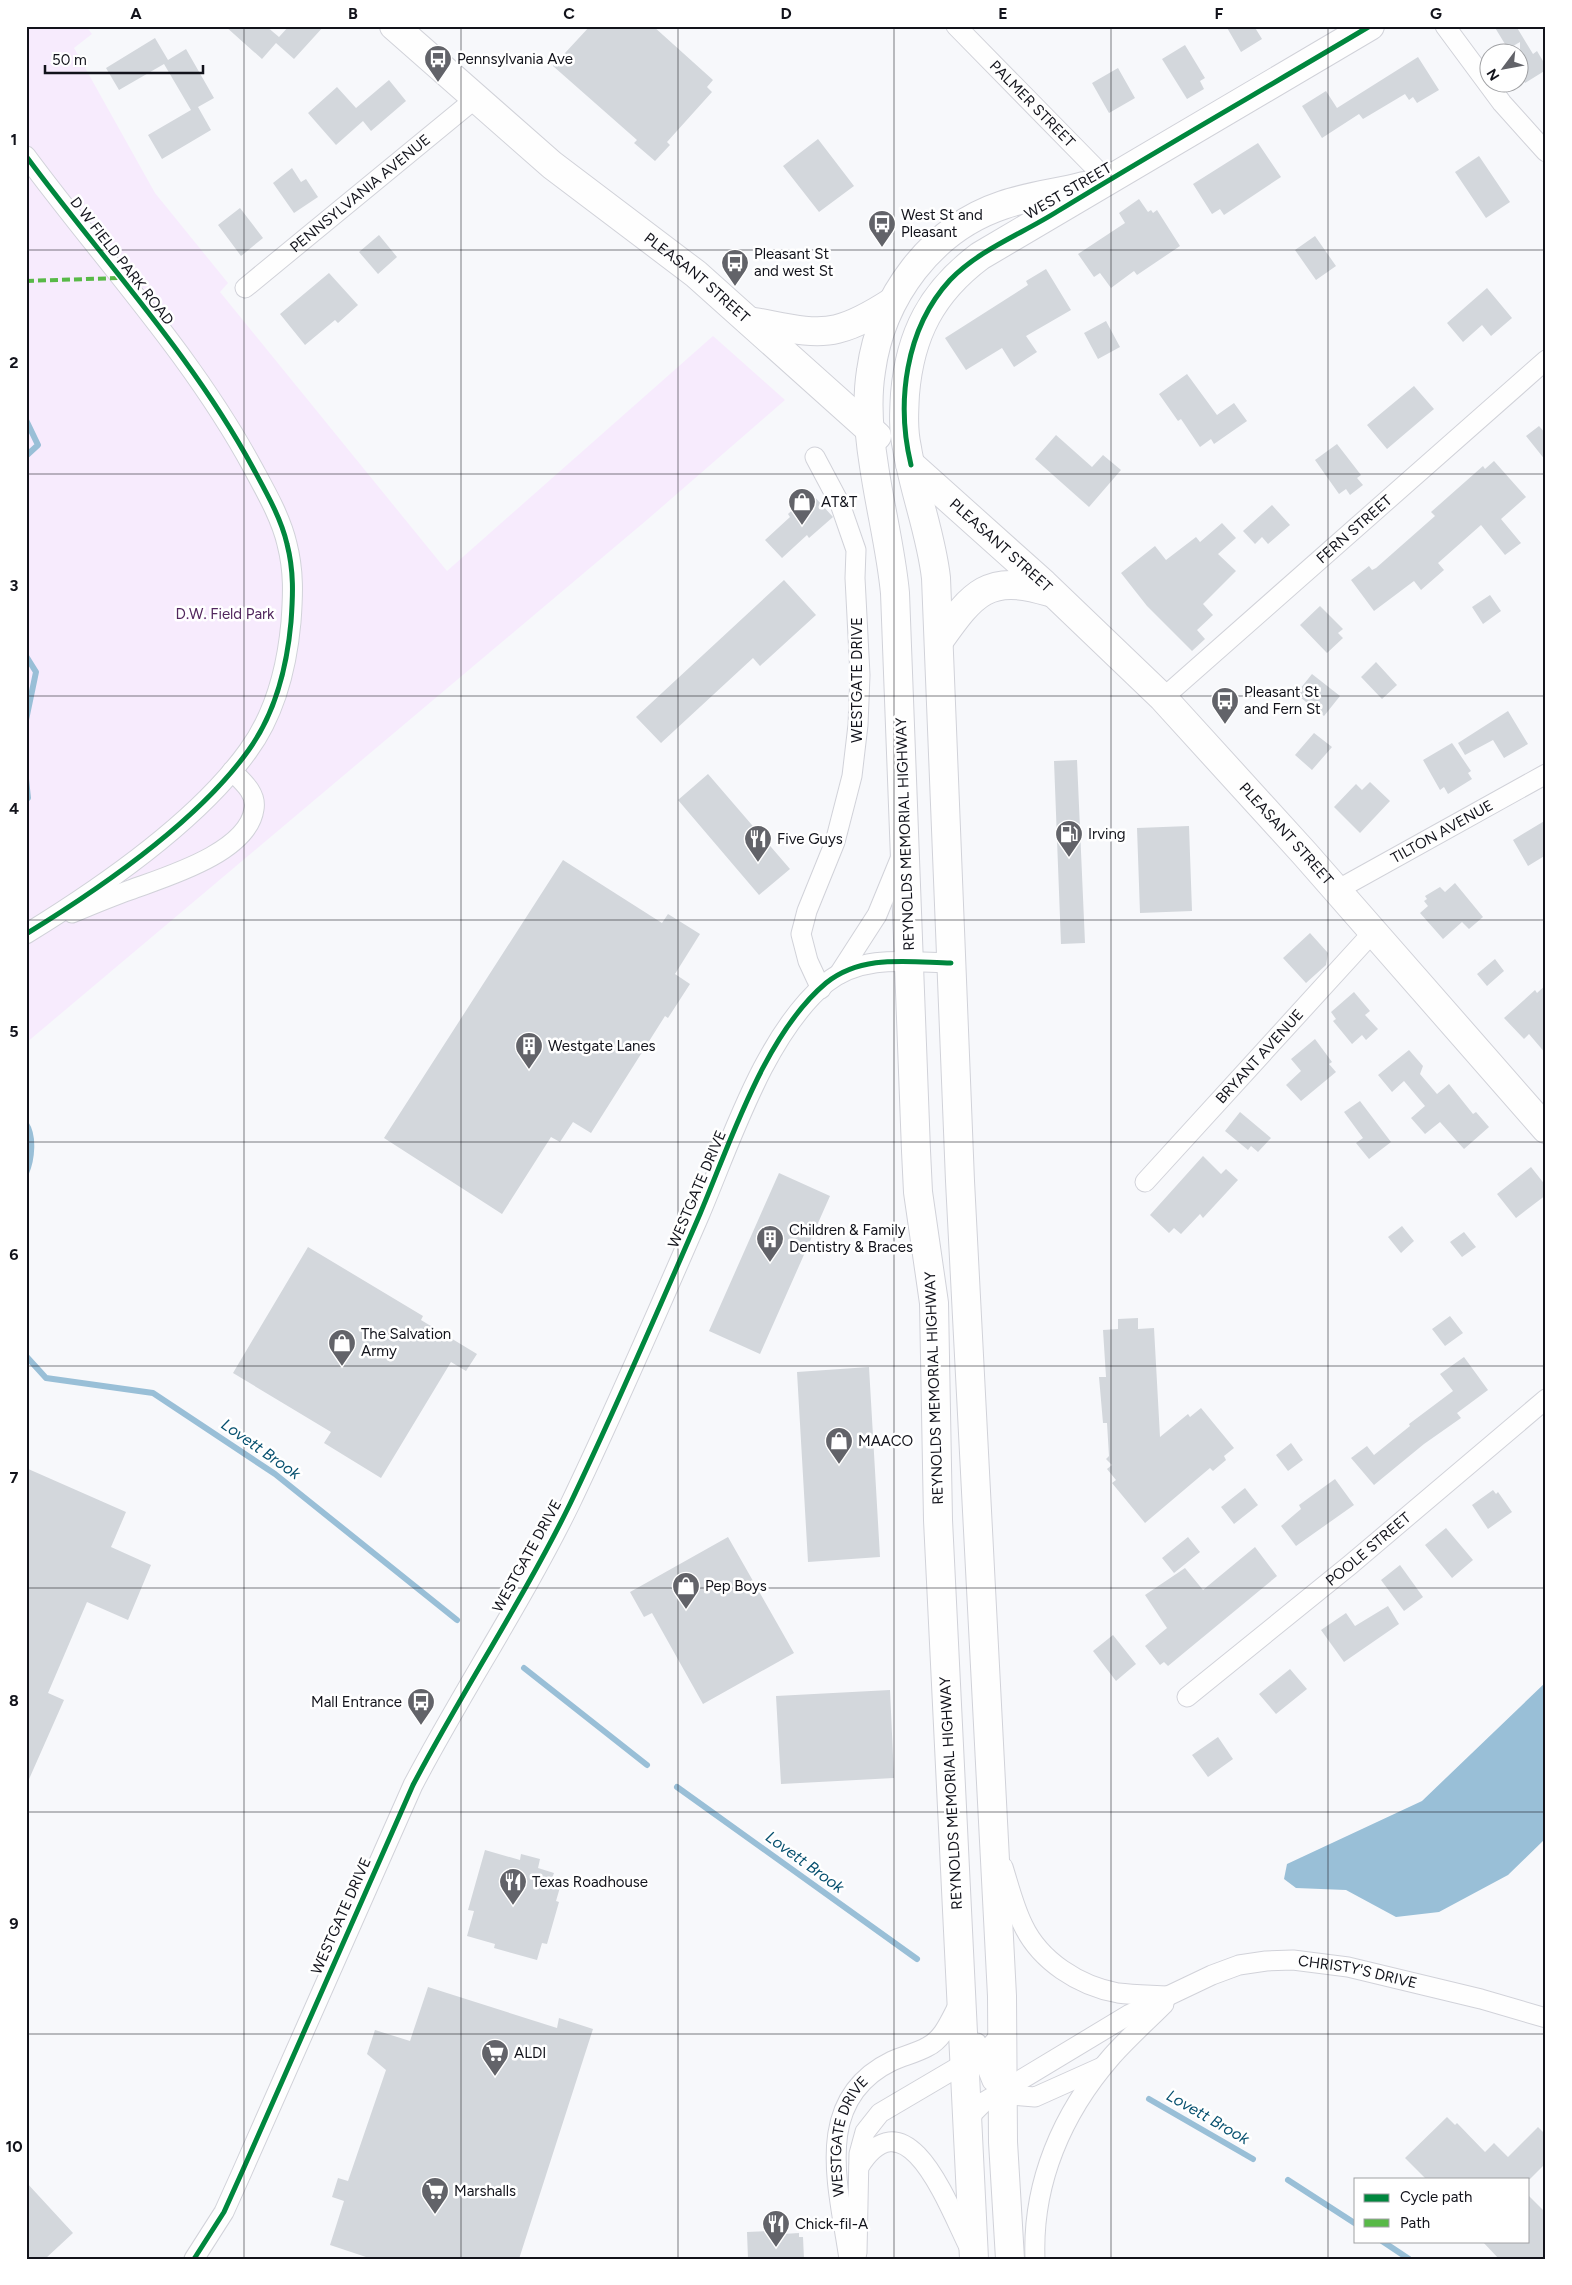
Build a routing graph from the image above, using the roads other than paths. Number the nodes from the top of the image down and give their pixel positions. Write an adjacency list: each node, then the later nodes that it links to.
1 (394, 26): 5 (main road, PLEASANT STREET)
2 (956, 26): 8 (street, PALMER STREET)
3 (1370, 26): 8 (main road, WEST STREET)
4 (1445, 26): 6 (street)
5 (475, 99): 9 (street, PENNSYLVANIA AVENUE); 11 (main road, PLEASANT STREET)
6 (1546, 152)
7 (26, 156): 19 (street, D W FIELD PARK ROAD)
8 (1108, 181): 10 (main road, WEST STREET); 15 (main road, WEST STREET)
9 (245, 288)
10 (892, 302): 11 (main road); 13 (main road, WEST STREET)
11 (749, 321): 13 (main road, PLEASANT STREET)
12 (1546, 360): 18 (street, FERN STREET)
13 (870, 430): 15 (main road, PLEASANT STREET); 21 (main road, REYNOLDS MEMORIAL HIGHWAY)
14 (816, 457): 28 (street, WESTGATE DRIVE)
15 (910, 465): 16 (main road, PLEASANT STREET); 17 (main road)
16 (1053, 593): 17 (main road); 18 (main road, PLEASANT STREET)
17 (939, 641): 26 (main road)
18 (1163, 698): 22 (main road, PLEASANT STREET)
19 (232, 771): 24 (street, D W FIELD PARK ROAD); 24 (street)
20 (1546, 774): 22 (street, TILTON AVENUE)
21 (905, 846): 25 (main road, REYNOLDS MEMORIAL HIGHWAY); 27 (street)
22 (1337, 890): 23 (main road, PLEASANT STREET)
23 (1374, 931): 29 (main road, PLEASANT STREET); 30 (street, BRYANT AVENUE)
24 (28, 933)
25 (910, 962): 26 (street, WESTGATE DRIVE); 27 (street, WESTGATE DRIVE); 35 (main road, REYNOLDS MEMORIAL HIGHWAY)
26 (951, 963): 33 (main road)
27 (839, 974): 28 (street, WESTGATE DRIVE)
28 (821, 989): 45 (street, WESTGATE DRIVE)
29 (1546, 1129)
30 (1145, 1182)
31 (1546, 1399): 32 (street, POOLE STREET)
32 (1187, 1697)
33 (994, 1841): 34 (street); 37 (main road)
34 (1172, 1996): 36 (street, CHRISTY'S DRIVE); 40 (street, CHRISTY'S DRIVE); 41 (street, CHRISTY'S DRIVE)
35 (962, 1999): 38 (street, WESTGATE DRIVE); 39 (main road, REYNOLDS MEMORIAL HIGHWAY)
36 (1546, 2018)
37 (1002, 2030): 39 (street, WESTGATE DRIVE); 41 (main road)
38 (921, 2050): 39 (street, WESTGATE DRIVE); 46 (street, WESTGATE DRIVE)
39 (973, 2059): 41 (street); 42 (main road, REYNOLDS MEMORIAL HIGHWAY); 43 (street, WESTGATE DRIVE)
40 (1104, 2066): 41 (street, CHRISTY'S DRIVE); 49 (street, CHRISTY'S DRIVE)
41 (993, 2096): 42 (street, CHRISTY'S DRIVE); 48 (main road)
42 (967, 2125): 44 (main road, REYNOLDS MEMORIAL HIGHWAY)
43 (859, 2168): 44 (street, WESTGATE DRIVE); 47 (street, WESTGATE DRIVE)
44 (974, 2258)
45 (194, 2259)
46 (849, 2259)
47 (857, 2259)
48 (1010, 2259)
49 (1034, 2259)

